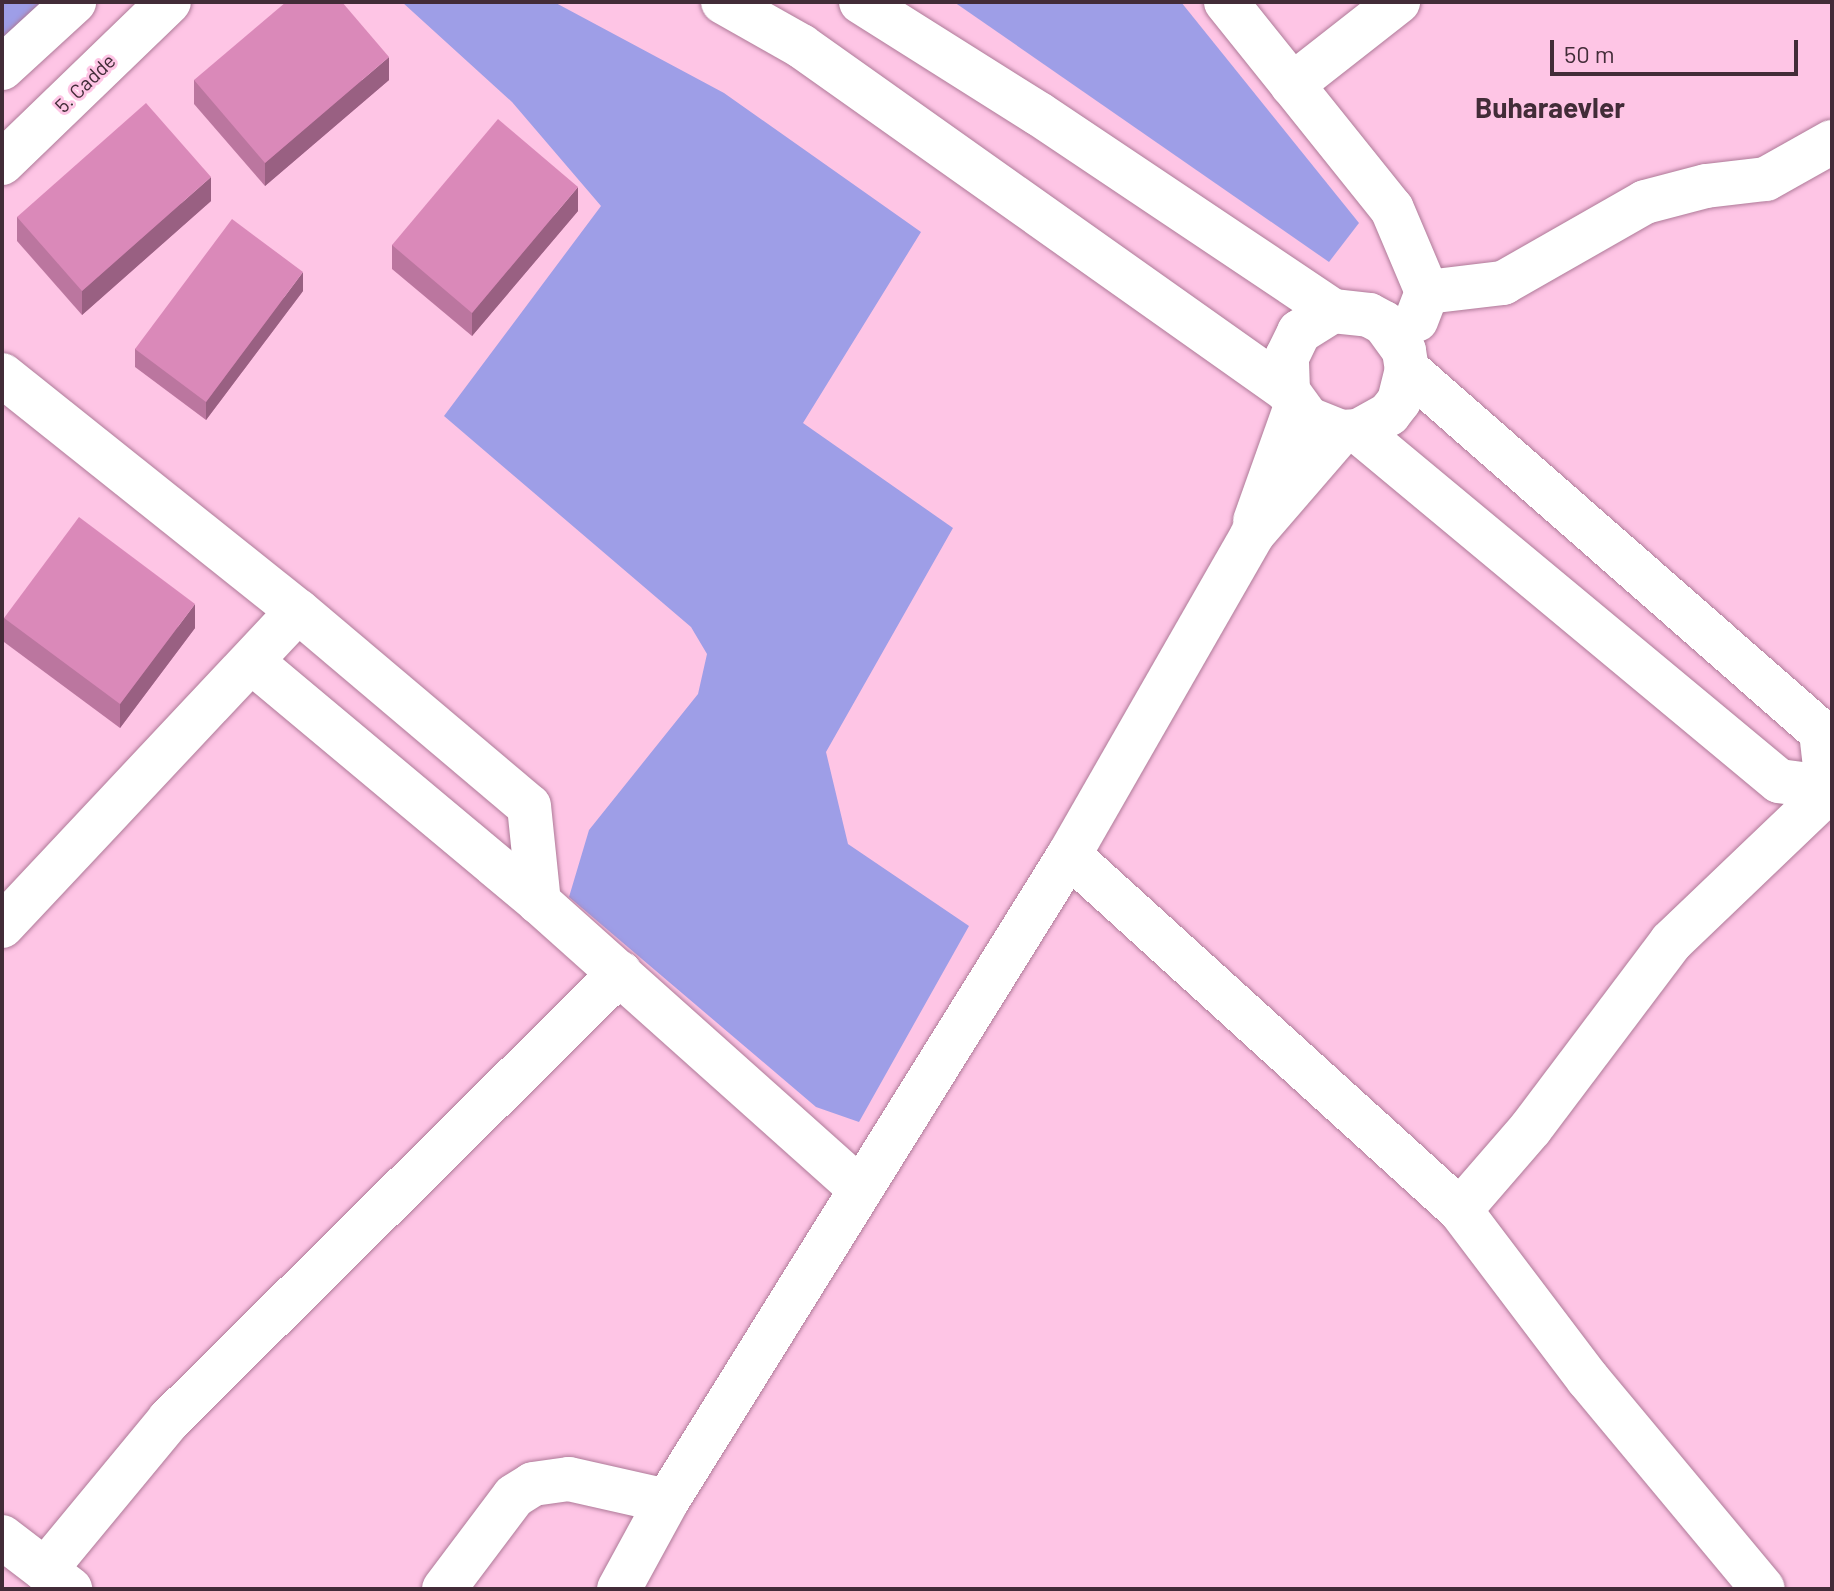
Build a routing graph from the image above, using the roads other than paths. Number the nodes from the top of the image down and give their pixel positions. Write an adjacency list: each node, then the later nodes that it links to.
1 (74, 2): 7 (street)
2 (169, 2): 10 (street, 5. Cadde)
3 (723, 2): 15 (street)
4 (861, 2): 12 (street)
5 (1226, 2): 8 (street)
6 (1398, 2): 8 (street)
7 (2, 68)
8 (1292, 85): 11 (street)
9 (1832, 142): 11 (street)
10 (2, 163)
11 (1427, 292): 13 (street)
12 (1333, 311): 13 (street); 15 (street)
13 (1406, 360): 16 (street); 20 (street)
14 (2, 375): 18 (street)
15 (1292, 399): 16 (street); 17 (street)
16 (1350, 431): 17 (street); 20 (street)
17 (1252, 535): 21 (street)
18 (298, 611): 19 (street); 22 (street)
19 (252, 662): 22 (street); 23 (street)
20 (1830, 786): 26 (street)
21 (1069, 855): 25 (street); 26 (street)
22 (539, 902): 24 (street)
23 (2, 926)
24 (620, 973): 25 (street); 29 (street)
25 (860, 1189): 27 (street)
26 (1460, 1210): 32 (street)
27 (667, 1501): 30 (street); 31 (street)
28 (2, 1537): 29 (street)
29 (58, 1580)
30 (444, 1589)
31 (619, 1589)
32 (1763, 1589)

